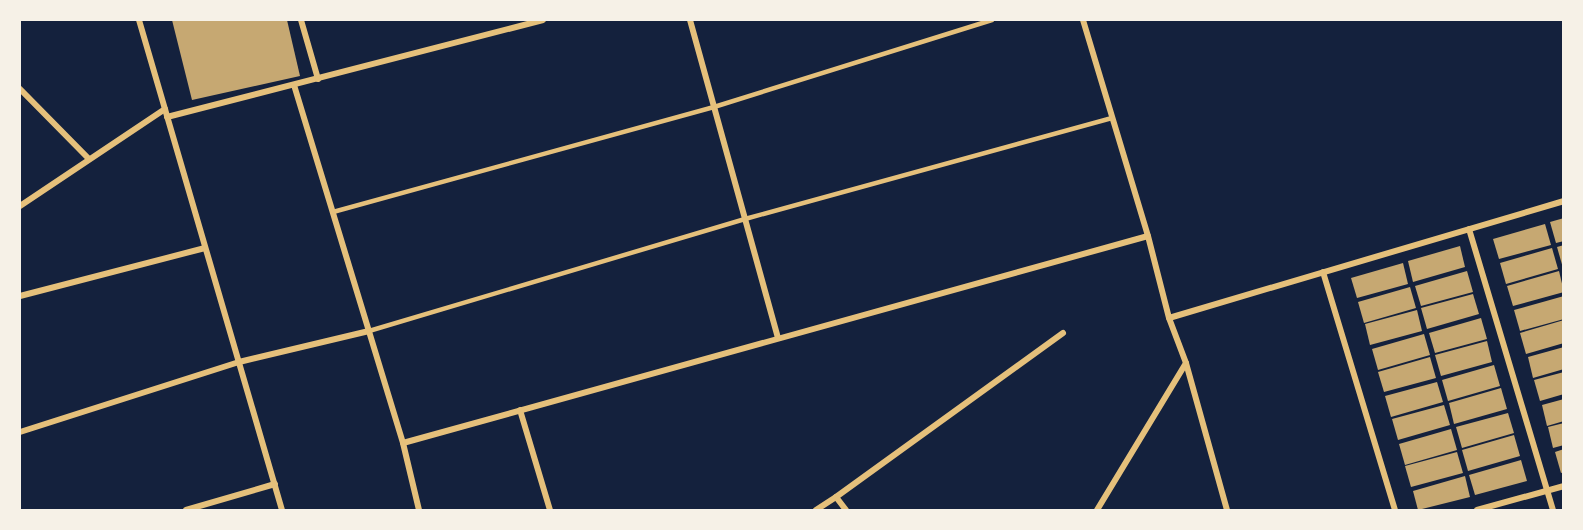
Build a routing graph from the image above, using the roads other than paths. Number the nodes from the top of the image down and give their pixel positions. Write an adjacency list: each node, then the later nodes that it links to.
1 (139, 20): 11 (street)
2 (301, 20): 7 (street)
3 (543, 20): 7 (street)
4 (690, 20): 10 (street)
5 (992, 20): 10 (lane)
6 (1083, 20): 13 (street)
7 (318, 79): 8 (street)
8 (294, 85): 12 (street); 17 (street)
9 (20, 89): 14 (street)
10 (714, 107): 17 (lane); 18 (street)
11 (165, 109): 12 (street); 14 (street)
12 (167, 117): 21 (street)
13 (1112, 118): 18 (lane); 20 (street)
14 (89, 159): 16 (street)
15 (1563, 201): 19 (street)
16 (20, 206)
17 (333, 212): 25 (street)
18 (745, 219): 25 (lane); 27 (street)
19 (1469, 229): 22 (street); 35 (street)
20 (1148, 236): 24 (street); 27 (street)
21 (205, 248): 23 (street); 28 (street)
22 (1323, 272): 24 (street); 45 (street)
23 (20, 296)
24 (1169, 318): 29 (street)
25 (369, 331): 28 (street); 32 (street)
26 (1063, 333): 36 (street)
27 (778, 339): 30 (street)
28 (238, 362): 31 (street); 33 (street)
29 (1186, 363): 43 (street); 44 (street)
30 (520, 411): 32 (street); 40 (street)
31 (20, 432)
32 (403, 444): 39 (street)
33 (274, 484): 37 (street); 38 (street)
34 (1563, 486): 35 (street)
35 (1548, 491): 46 (street); 47 (street)
36 (836, 497): 41 (street); 42 (street)
37 (186, 510)
38 (282, 510)
39 (420, 510)
40 (550, 510)
41 (816, 510)
42 (846, 510)
43 (1096, 510)
44 (1227, 510)
45 (1395, 510)
46 (1477, 510)
47 (1553, 510)

